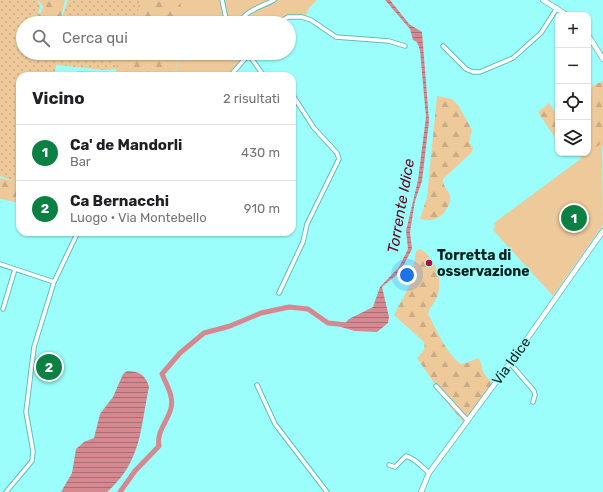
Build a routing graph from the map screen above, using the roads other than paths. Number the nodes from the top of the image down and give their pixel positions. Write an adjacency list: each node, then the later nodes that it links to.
1 (222, 0): 6 (street)
2 (274, 0): 7 (street)
3 (543, 0): 4 (main road)
4 (557, 8): 5 (main road); 11 (street)
5 (563, 12)
6 (225, 16)
7 (245, 16)
8 (296, 17): 10 (street)
9 (591, 40): 12 (main road)
10 (406, 46)
11 (443, 46)
12 (603, 59)
13 (244, 60): 15 (street)
14 (253, 60): 16 (street)
15 (233, 72)
16 (261, 72)
17 (296, 100): 23 (street)
18 (603, 231): 25 (main road, Via Idice)
19 (76, 236): 22 (street)
20 (0, 264): 21 (street)
21 (15, 269): 22 (street); 24 (street)
22 (54, 282): 32 (street)
23 (279, 293)
24 (3, 309)
25 (510, 363): 28 (street); 29 (main road, Via Idice)
26 (257, 385): 33 (street)
27 (436, 386): 29 (street)
28 (533, 402)
29 (468, 421): 31 (main road, Via Idice)
30 (389, 465): 31 (street)
31 (429, 473): 34 (main road, Via Idice)
32 (6, 492)
33 (327, 492)
34 (420, 492)

